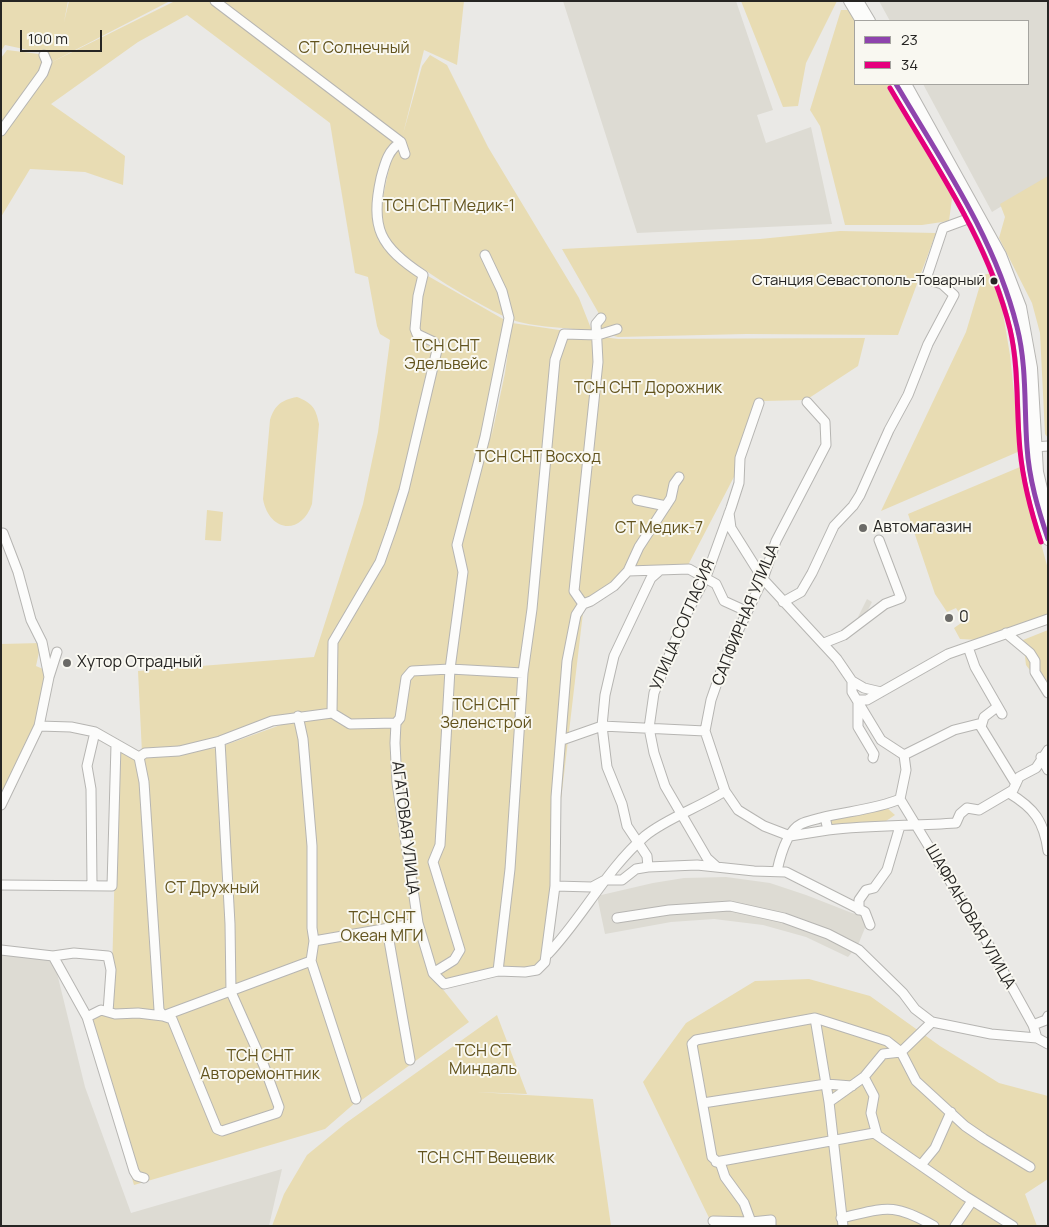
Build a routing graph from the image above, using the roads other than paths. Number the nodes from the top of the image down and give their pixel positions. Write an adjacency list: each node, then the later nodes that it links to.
1 (215, 1): 10 (street)
2 (850, 1): 4 (main road)
3 (858, 1): 5 (main road)
4 (860, 20)
5 (869, 20)
6 (44, 55): 9 (street)
7 (897, 85): 12 (main road)
8 (907, 85): 20 (main road)
9 (1, 131)
10 (402, 142): 11 (street); 48 (street)
11 (405, 154)
12 (973, 217): 28 (main road); 33 (street)
13 (485, 255): 41 (street)
14 (601, 318): 16 (street)
15 (617, 329): 16 (street)
16 (598, 335): 34 (street); 42 (street)
17 (759, 402): 24 (street, УЛИЦА СОГЛАСИЯ)
18 (807, 402): 32 (street, САПФИРНАЯ УЛИЦА)
19 (1048, 446): 20 (street)
20 (1035, 447): 25 (main road)
21 (679, 477): 23 (street)
22 (637, 500): 23 (street)
23 (666, 506): 29 (street)
24 (728, 513): 31 (street, УЛИЦА СОГЛАСИЯ); 32 (street)
25 (1048, 514)
26 (3, 533): 43 (street)
27 (879, 540): 38 (street)
28 (1048, 540)
29 (628, 570): 30 (street); 34 (street)
30 (659, 571): 31 (street); 53 (street)
31 (706, 577): 35 (street); 54 (street, УЛИЦА СОГЛАСИЯ)
32 (763, 579): 33 (street); 35 (street, САПФИРНАЯ УЛИЦА)
33 (783, 602): 38 (street)
34 (584, 604): 57 (street)
35 (746, 612): 55 (street, САПФИРНАЯ УЛИЦА)
36 (1048, 619): 37 (street)
37 (1006, 633): 39 (street); 46 (street)
38 (824, 643): 44 (street)
39 (968, 647): 45 (street); 51 (street)
40 (57, 652): 43 (street)
41 (450, 669): 42 (street, АГАТОВАЯ УЛИЦА); 50 (street, АГАТОВАЯ УЛИЦА); 96 (street)
42 (523, 673): 95 (street)
43 (49, 677): 52 (street)
44 (852, 681): 45 (street); 47 (street)
45 (881, 692): 47 (street)
46 (1048, 693)
47 (858, 700): 62 (street); 63 (street)
48 (332, 713): 49 (street); 50 (street)
49 (298, 716): 58 (street); 90 (street)
50 (396, 723): 87 (street, АГАТОВАЯ УЛИЦА)
51 (982, 723): 62 (street); 65 (street)
52 (39, 726): 56 (street); 69 (street)
53 (602, 726): 54 (street); 57 (street); 76 (street)
54 (649, 728): 55 (street); 70 (street, УЛИЦА СОГЛАСИЯ)
55 (705, 731): 66 (street, САПФИРНАЯ УЛИЦА)
56 (95, 732): 59 (street); 82 (street)
57 (562, 740): 84 (street)
58 (220, 741): 61 (street); 97 (street)
59 (116, 745): 61 (street); 82 (street)
60 (1045, 753): 64 (street); 65 (street)
61 (142, 755): 100 (street)
62 (904, 755): 68 (street)
63 (873, 758)
64 (1048, 770)
65 (1016, 784): 67 (street)
66 (725, 792): 70 (street); 75 (street, САПФИРНАЯ УЛИЦА)
67 (1009, 792): 72 (street); 77 (street)
68 (900, 799): 71 (street); 72 (street, ШАФРАНОВАЯ УЛИЦА)
69 (1, 805)
70 (681, 816): 76 (street); 79 (street, УЛИЦА СОГЛАСИЯ)
71 (825, 817): 74 (street); 75 (street)
72 (916, 824): 73 (street); 104 (street, ШАФРАНОВАЯ УЛИЦА)
73 (900, 826): 74 (street); 85 (street)
74 (828, 830): 75 (street)
75 (790, 836): 80 (street)
76 (639, 843): 78 (street); 81 (street)
77 (1048, 851)
78 (648, 867): 79 (street); 81 (street)
79 (717, 867): 80 (street)
80 (776, 871): 85 (street)
81 (604, 880): 84 (street); 92 (street)
82 (92, 884): 83 (street)
83 (1, 885)
84 (555, 886): 92 (street)
85 (859, 910): 88 (street)
86 (617, 918): 103 (street)
87 (418, 923): 89 (street); 96 (street, АГАТОВАЯ УЛИЦА)
88 (870, 925)
89 (387, 929): 90 (street); 108 (street)
90 (314, 941): 94 (street)
91 (1, 950): 93 (street)
92 (548, 954): 95 (street)
93 (53, 956): 98 (street); 99 (street)
94 (311, 961): 97 (street); 112 (street)
95 (498, 971): 96 (street)
96 (433, 973)
97 (231, 992): 100 (street); 100 (street)
98 (108, 1012): 99 (street); 100 (street)
99 (87, 1016): 121 (street)
100 (162, 1016)
101 (1048, 1016): 104 (street)
102 (815, 1018): 107 (street); 110 (street); 114 (street)
103 (932, 1022): 105 (street); 107 (street)
104 (1033, 1025): 105 (street, ШАФРАНОВАЯ УЛИЦА)
105 (1037, 1038): 106 (street)
106 (1048, 1044)
107 (901, 1052): 109 (street); 115 (street)
108 (410, 1060)
109 (864, 1077): 111 (street); 116 (street)
110 (826, 1084): 111 (street); 113 (street); 114 (street)
111 (852, 1086): 113 (street)
112 (356, 1098)
113 (829, 1102): 117 (street)
114 (704, 1104): 118 (street)
115 (951, 1112): 119 (street); 120 (street)
116 (877, 1135): 117 (street); 119 (street)
117 (833, 1141): 118 (street); 125 (street)
118 (716, 1162): 124 (street)
119 (921, 1166): 122 (street)
120 (1030, 1167)
121 (144, 1178)
122 (972, 1201): 128 (street); 129 (street)
123 (713, 1221): 124 (street)
124 (751, 1222): 126 (street)
125 (842, 1222): 127 (street)
126 (771, 1223)
127 (934, 1226)
128 (955, 1226)
129 (1013, 1226)

